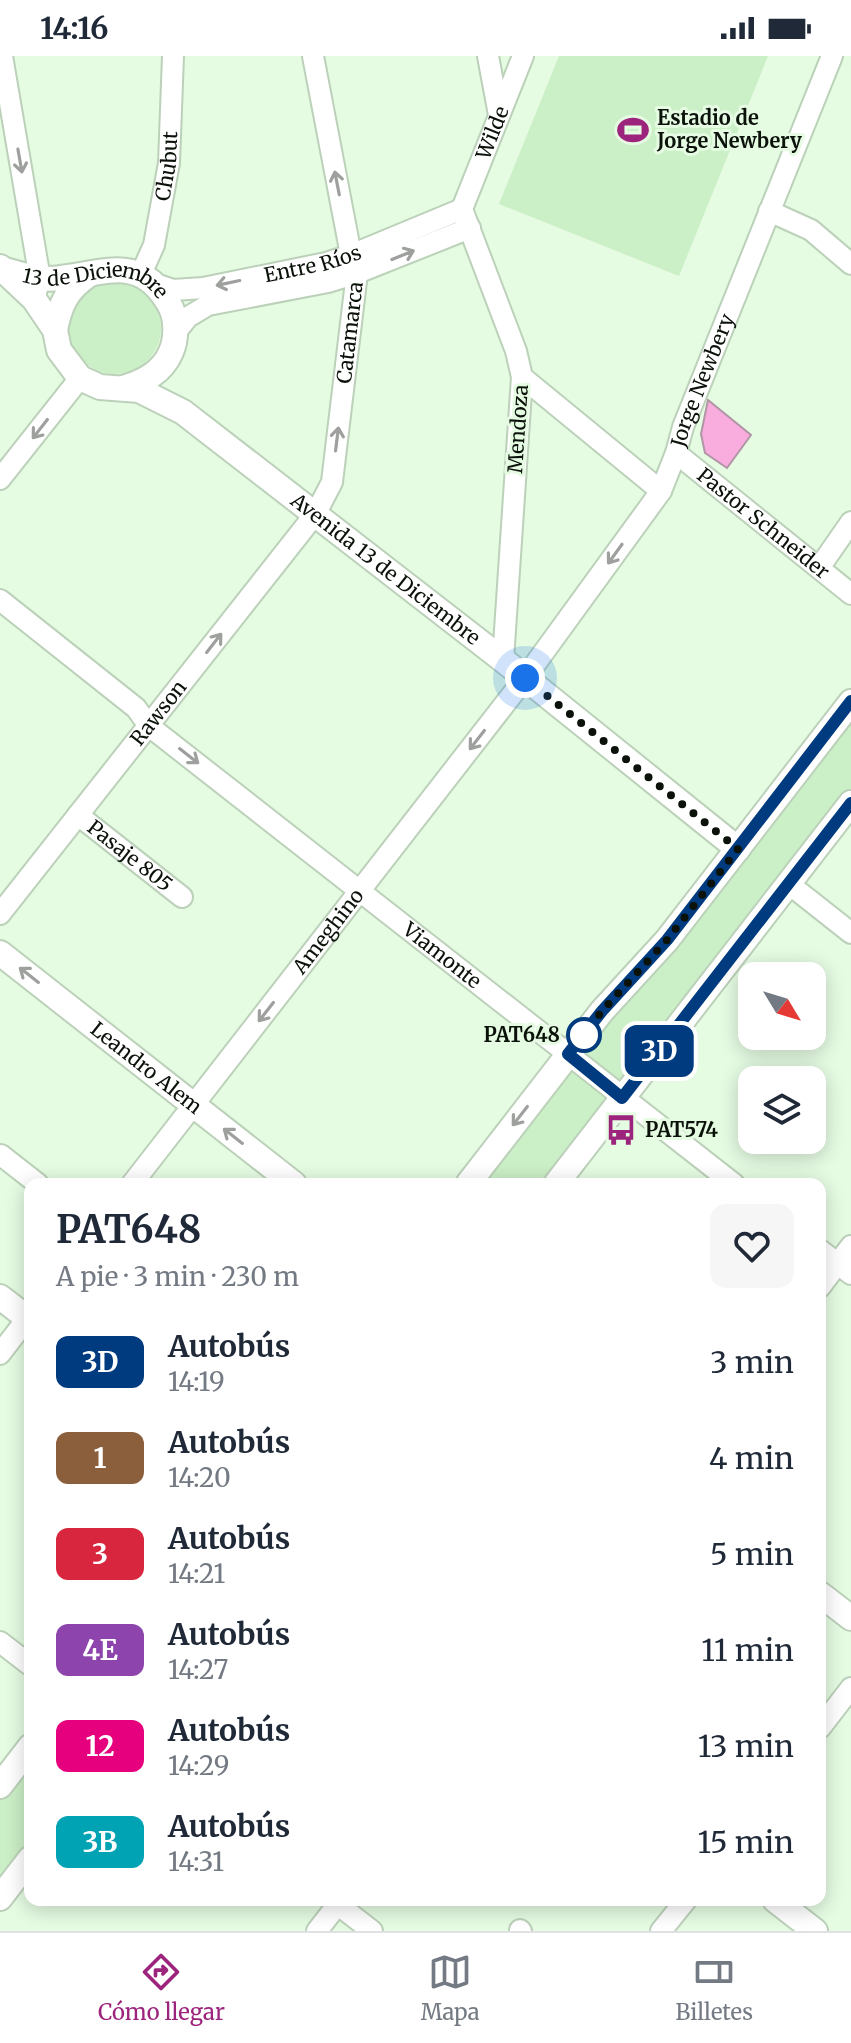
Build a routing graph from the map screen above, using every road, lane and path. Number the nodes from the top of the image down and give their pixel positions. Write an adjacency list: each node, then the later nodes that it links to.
1 (2, 56): 17 (street, one-way to 17)
2 (195, 56): 7 (street)
3 (313, 56): 12 (street, Catamarca, one-way to 3)
4 (488, 56): 8 (street)
5 (523, 56): 8 (street, Wilde)
6 (832, 56): 10 (street, Jorge Newbery)
7 (173, 58): 16 (street, Chubut)
8 (499, 116): 9 (street, Wilde)
9 (462, 209): 11 (street, Mendoza); 12 (street, Entre Ríos)
10 (769, 211): 13 (street); 25 (street, Jorge Newbery)
11 (470, 228): 12 (street, Entre Ríos, one-way to 11); 21 (street, Mendoza)
12 (354, 264): 16 (street, Entre Ríos, one-way to 16); 19 (street, Entre Ríos); 28 (street, Catamarca, one-way to 12)
13 (851, 264)
14 (1, 268): 17 (main road, 13 de Diciembre)
15 (94, 272): 16 (main road, 13 de Diciembre); 17 (main road, 13 de Diciembre); 18 (main road)
16 (150, 280): 19 (main road, 13 de Diciembre)
17 (37, 289): 18 (main road, 13 de Diciembre)
18 (55, 330): 22 (main road, 13 de Diciembre)
19 (175, 333): 20 (main road, 13 de Diciembre)
20 (162, 366): 23 (main road); 24 (main road)
21 (522, 377): 27 (street); 34 (street, Mendoza)
22 (80, 378): 23 (main road); 26 (street, one-way to 26)
23 (123, 388): 24 (main road)
24 (183, 412): 28 (main road, Avenida 13 de Diciembre)
25 (676, 453): 27 (street, Jorge Newbery); 30 (street, Pastor Schneider)
26 (0, 479)
27 (661, 491): 35 (street, Jorge Newbery, one-way to 35)
28 (316, 513): 34 (main road, Avenida 13 de Diciembre); 37 (street, Rawson, one-way to 28)
29 (851, 522): 30 (street)
30 (819, 568): 31 (street, Pastor Schneider)
31 (851, 594)
32 (0, 600): 37 (street, Viamonte)
33 (0, 611): 37 (street, Viamonte)
34 (503, 660): 35 (main road, Avenida 13 de Diciembre)
35 (525, 678): 40 (main road, Avenida 13 de Diciembre); 42 (street, Ameghino, one-way to 42)
36 (851, 702): 40 (main road)
37 (149, 726): 39 (street, Rawson); 42 (street, Viamonte, one-way to 42)
38 (851, 803): 41 (main road)
39 (78, 815): 43 (street, Pasaje 805); 44 (street, Rawson)
40 (738, 849): 47 (main road)
41 (789, 884): 45 (street); 48 (main road)
42 (360, 890): 47 (street, Viamonte); 49 (street, Ameghino, one-way to 49)
43 (182, 897)
44 (0, 914)
45 (851, 933)
46 (0, 953): 49 (main road, Leandro Alem, one-way to 46)
47 (568, 1054): 48 (street, Viamonte); 54 (main road, one-way to 54)
48 (622, 1098): 55 (main road); 56 (street, Viamonte)
49 (194, 1105): 52 (street, Ameghino); 53 (main road, Leandro Alem, one-way to 49)
50 (1, 1155): 51 (street)
51 (30, 1178)
52 (137, 1178)
53 (286, 1178)
54 (473, 1178)
55 (561, 1178)
56 (726, 1178)
57 (851, 1246): 59 (street)
58 (826, 1255): 59 (street)
59 (844, 1269): 60 (street)
60 (826, 1282)
61 (0, 1297): 62 (main road)
62 (24, 1314)
63 (24, 1324): 64 (street)
64 (0, 1354)
65 (826, 1599): 66 (main road)
66 (851, 1618)
67 (0, 1642): 68 (street)
68 (24, 1660)
69 (851, 1688): 70 (street)
70 (826, 1720)
71 (24, 1755): 72 (main road)
72 (0, 1786)
73 (24, 1867): 74 (main road)
74 (0, 1898)
75 (334, 1906): 79 (street)
76 (343, 1906): 80 (street)
77 (681, 1906): 81 (street)
78 (783, 1906): 82 (main road)
79 (317, 1931)
80 (372, 1931)
81 (661, 1931)
82 (815, 1931)

